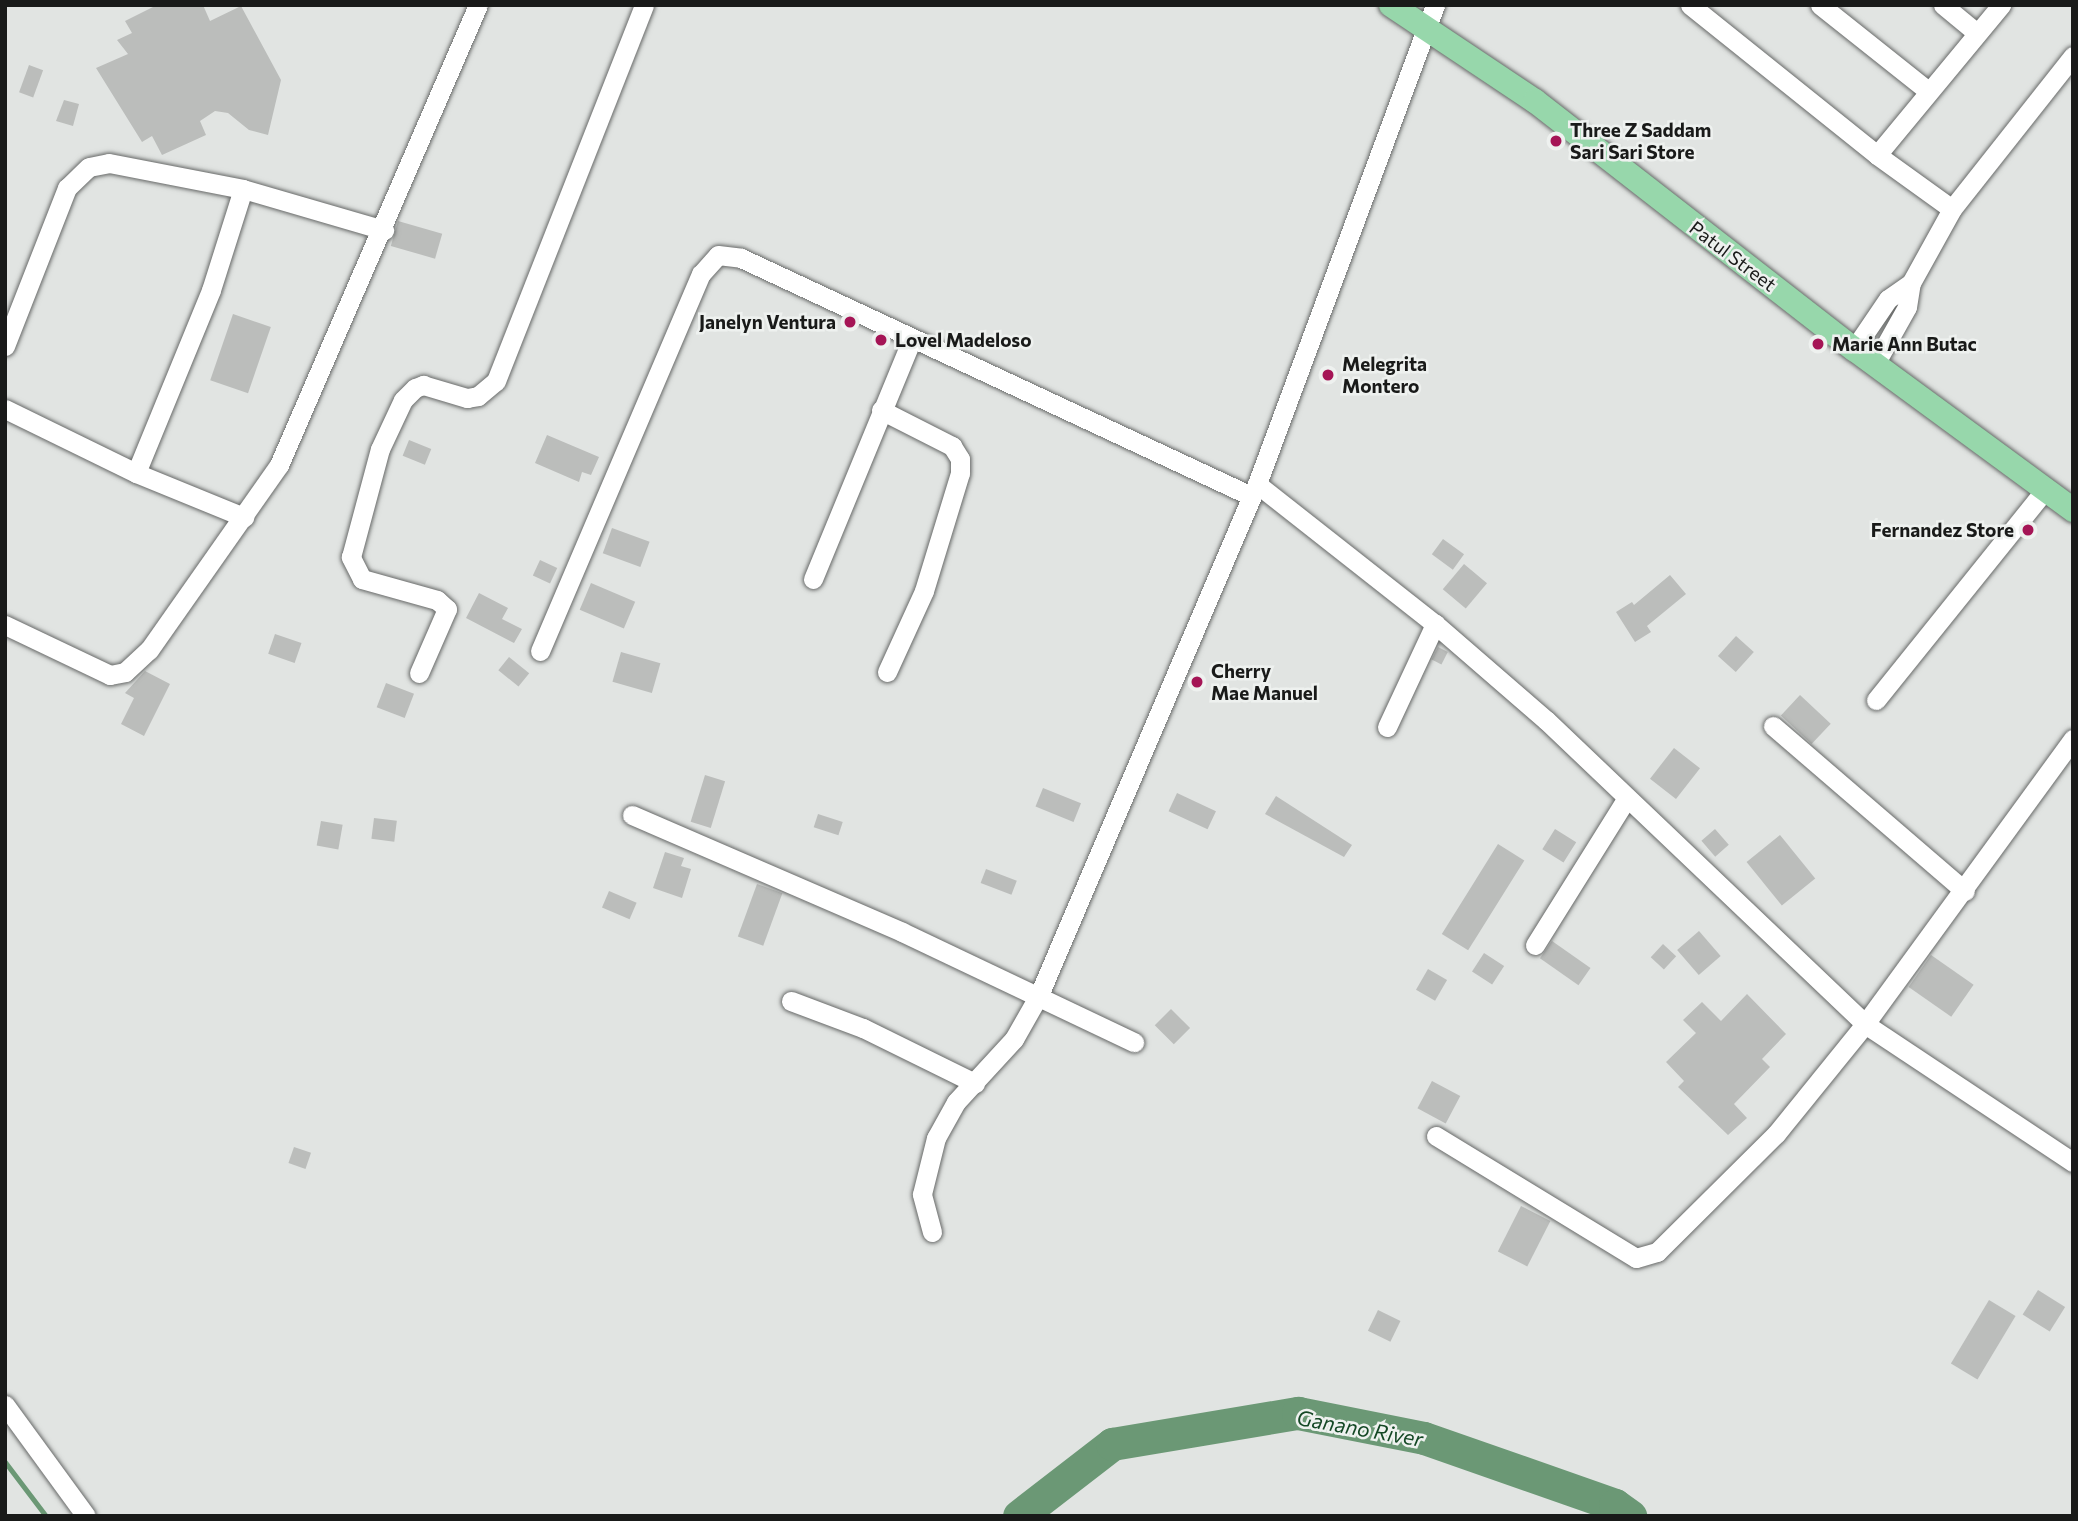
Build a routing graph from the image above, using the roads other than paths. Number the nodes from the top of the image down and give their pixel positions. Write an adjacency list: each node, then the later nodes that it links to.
1 (478, 5): 15 (street)
2 (644, 5): 32 (street)
3 (1391, 5): 8 (main road, Patul Street)
4 (1690, 5): 12 (street)
5 (1820, 5): 11 (street)
6 (1942, 5): 9 (street)
7 (2001, 5): 9 (street)
8 (1431, 15): 19 (main road, Patul Street); 24 (street)
9 (1976, 33): 11 (street)
10 (2073, 55): 14 (street)
11 (1928, 91): 12 (street)
12 (1877, 155): 14 (street)
13 (243, 190): 15 (street); 18 (street); 23 (street)
14 (1952, 209): 16 (street)
15 (384, 230): 27 (street)
16 (1911, 283): 19 (street); 20 (street)
17 (912, 339): 22 (street); 24 (street); 31 (street)
18 (5, 346)
19 (1854, 349): 20 (main road, Patul Street)
20 (1875, 364): 25 (main road, Patul Street)
21 (5, 408): 23 (street)
22 (881, 410): 28 (street); 33 (street)
23 (136, 473): 27 (street)
24 (1253, 489): 29 (street); 42 (street)
25 (2044, 491): 26 (main road, Patul Street); 34 (street)
26 (2073, 510)
27 (244, 517): 30 (street)
28 (813, 579)
29 (1435, 624): 36 (street); 38 (street)
30 (5, 625)
31 (540, 651)
32 (419, 673)
33 (887, 673)
34 (1876, 700)
35 (1773, 726): 40 (street)
36 (1387, 727)
37 (2073, 739): 40 (street)
38 (1627, 798): 41 (street); 44 (street)
39 (632, 815): 42 (street)
40 (1965, 891): 44 (street)
41 (1535, 945)
42 (1039, 995): 45 (street); 46 (street)
43 (791, 1001): 46 (street)
44 (1865, 1024): 47 (street); 48 (street)
45 (1134, 1042)
46 (975, 1083): 49 (street)
47 (1436, 1136)
48 (2073, 1162)
49 (932, 1232)
50 (5, 1405): 51 (street)
51 (86, 1516)

